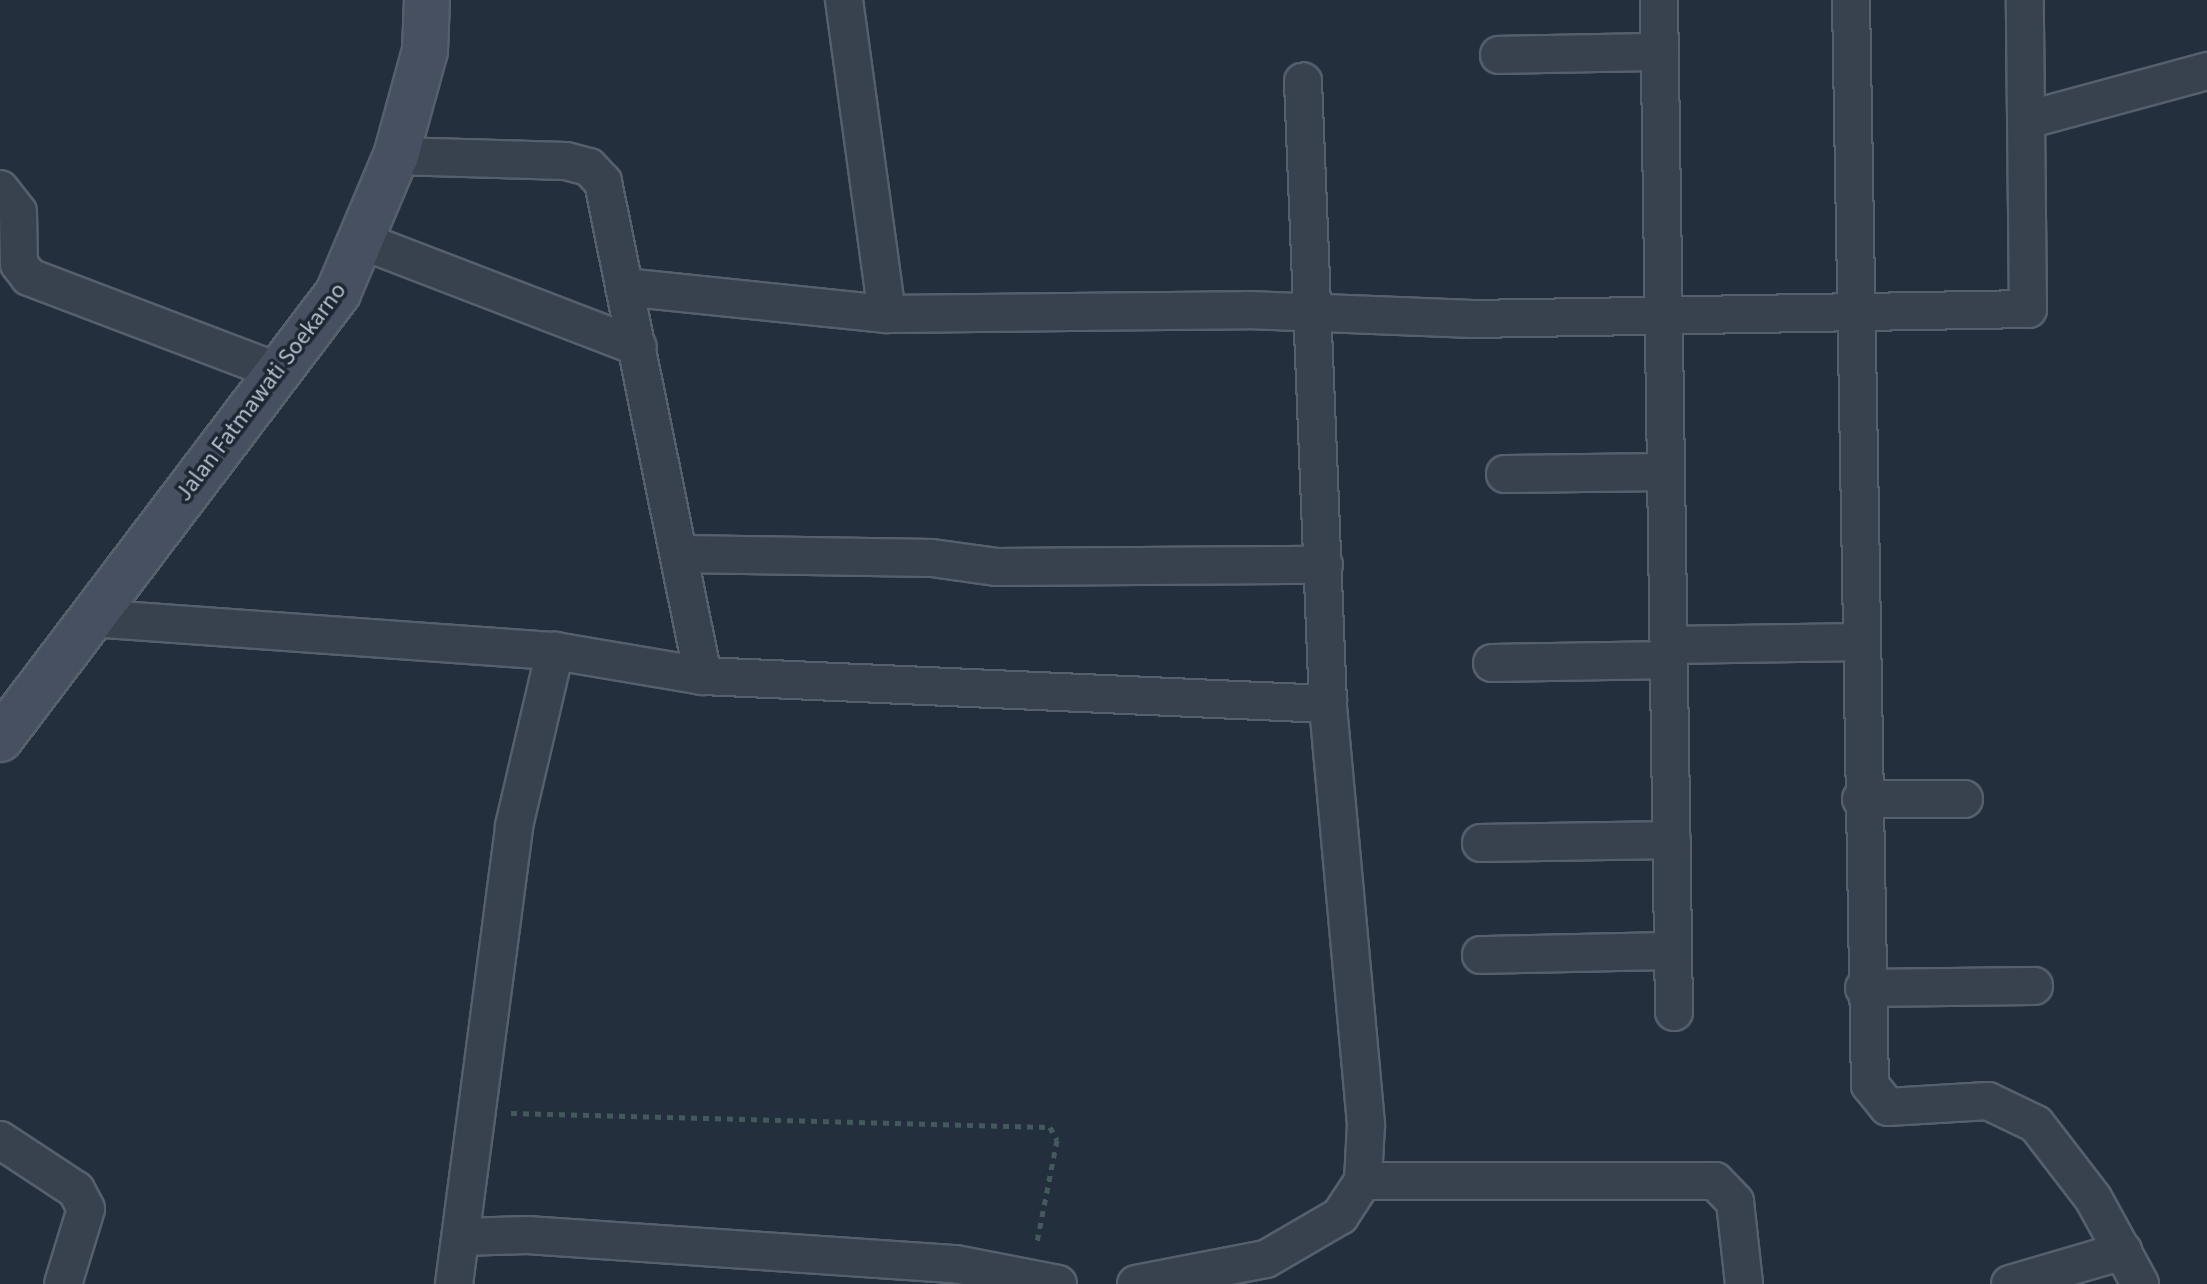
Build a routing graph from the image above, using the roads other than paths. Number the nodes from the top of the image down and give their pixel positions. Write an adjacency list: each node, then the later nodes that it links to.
1 (427, 0): 11 (main road, Jalan Fatmawati Soekarno)
2 (844, 0): 17 (street)
3 (1659, 0): 6 (street)
4 (1851, 0): 16 (street)
5 (2025, 0): 10 (street)
6 (1660, 52): 7 (street); 18 (street)
7 (1499, 55)
8 (2207, 71): 10 (street)
9 (1303, 82): 15 (street)
10 (2027, 120): 16 (street)
11 (396, 156): 13 (main road, Jalan Fatmawati Soekarno); 14 (street)
12 (0, 189): 20 (street)
13 (365, 242): 19 (street); 20 (main road, Jalan Fatmawati Soekarno)
14 (624, 287): 17 (street); 19 (street)
15 (1312, 312): 17 (street); 18 (street); 24 (street)
16 (1854, 312): 18 (street); 26 (street)
17 (887, 314)
18 (1662, 315): 21 (street)
19 (638, 347): 23 (street)
20 (279, 372): 25 (main road, Jalan Fatmawati Soekarno)
21 (1666, 472): 22 (street); 28 (street)
22 (1505, 474)
23 (681, 554): 24 (street); 30 (street)
24 (1324, 565): 31 (street)
25 (92, 618): 27 (street); 32 (main road, Jalan Fatmawati Soekarno)
26 (1861, 642): 28 (street); 33 (street)
27 (555, 651): 30 (street); 44 (street)
28 (1669, 653): 29 (street); 35 (street)
29 (1492, 663)
30 (703, 676): 31 (street)
31 (1328, 704): 43 (street)
32 (0, 739)
33 (1861, 799): 34 (street); 40 (street)
34 (1964, 799)
35 (1672, 840): 36 (street); 37 (street)
36 (1481, 843)
37 (1673, 951): 38 (street); 41 (street)
38 (1481, 955)
39 (2034, 986): 40 (street)
40 (1864, 988): 45 (street)
41 (1674, 1012)
42 (0, 1140): 47 (street)
43 (1363, 1181): 49 (street); 50 (street)
44 (461, 1237): 46 (street); 48 (street)
45 (2123, 1251): 51 (street); 52 (street)
46 (1038, 1281)
47 (63, 1284)
48 (454, 1284)
49 (1136, 1284)
50 (1744, 1284)
51 (2010, 1284)
52 (2140, 1284)

